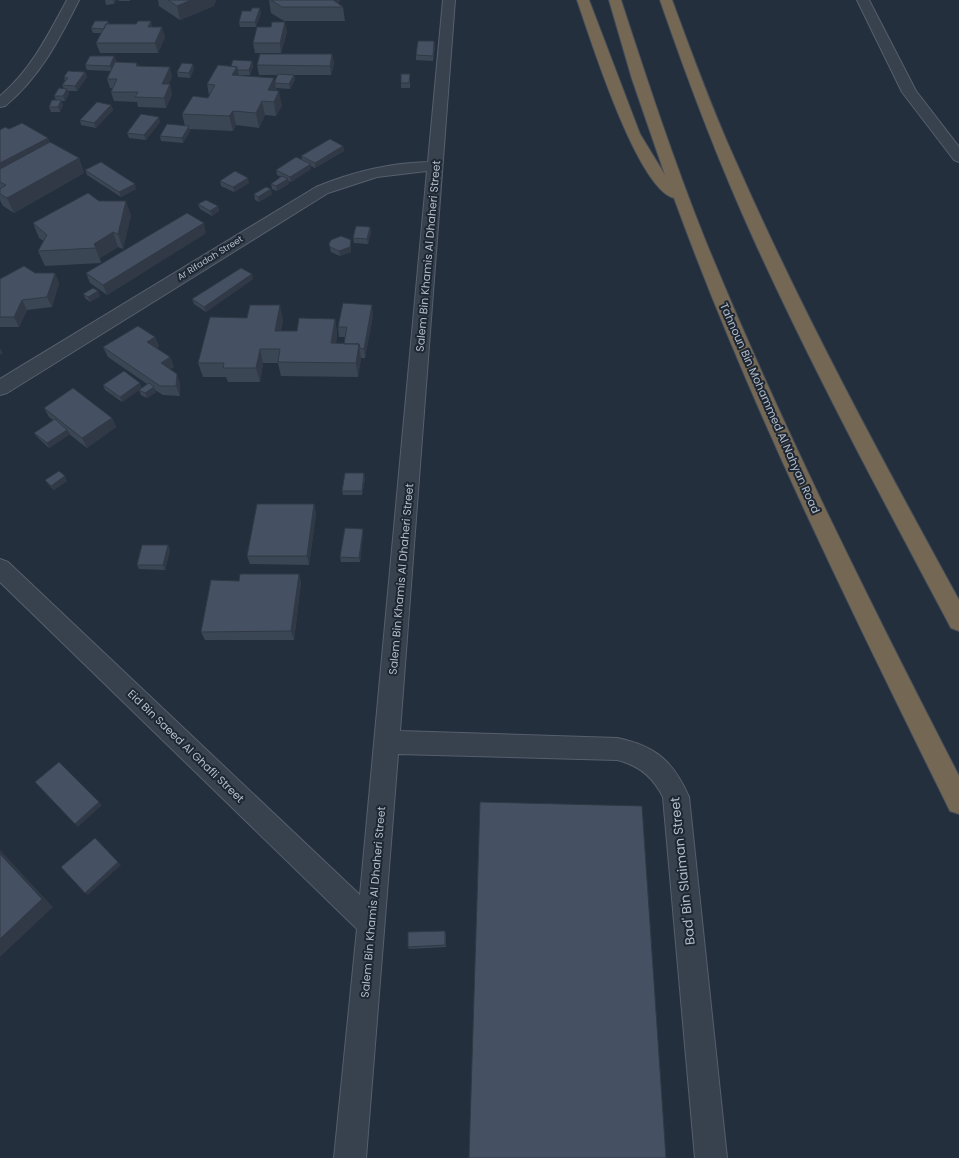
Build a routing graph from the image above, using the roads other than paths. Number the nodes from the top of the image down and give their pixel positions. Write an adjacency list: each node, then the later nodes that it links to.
1 (73, 0): 7 (street)
2 (449, 0): 9 (street, Salem Bin Khamis Al Dhaheri Street)
3 (583, 0): 10 (highway)
4 (615, 0): 10 (highway, Tahnoun Bin Mohammed Al Nahyan Road)
5 (666, 0): 13 (highway)
6 (863, 0): 8 (street)
7 (0, 103)
8 (959, 157)
9 (435, 166): 11 (street, Ar Rifadah Street); 14 (street, Salem Bin Khamis Al Dhaheri Street)
10 (682, 201): 15 (highway, Tahnoun Bin Mohammed Al Nahyan Road)
11 (0, 388)
12 (0, 568): 16 (street, Eid Bin Saeed Al Ghafli Street)
13 (959, 621)
14 (387, 742): 16 (street, Salem Bin Khamis Al Dhaheri Street); 18 (street, Bad' Bin Slaiman Street)
15 (959, 802)
16 (372, 924): 17 (street, Salem Bin Khamis Al Dhaheri Street)
17 (350, 1158)
18 (712, 1158)

